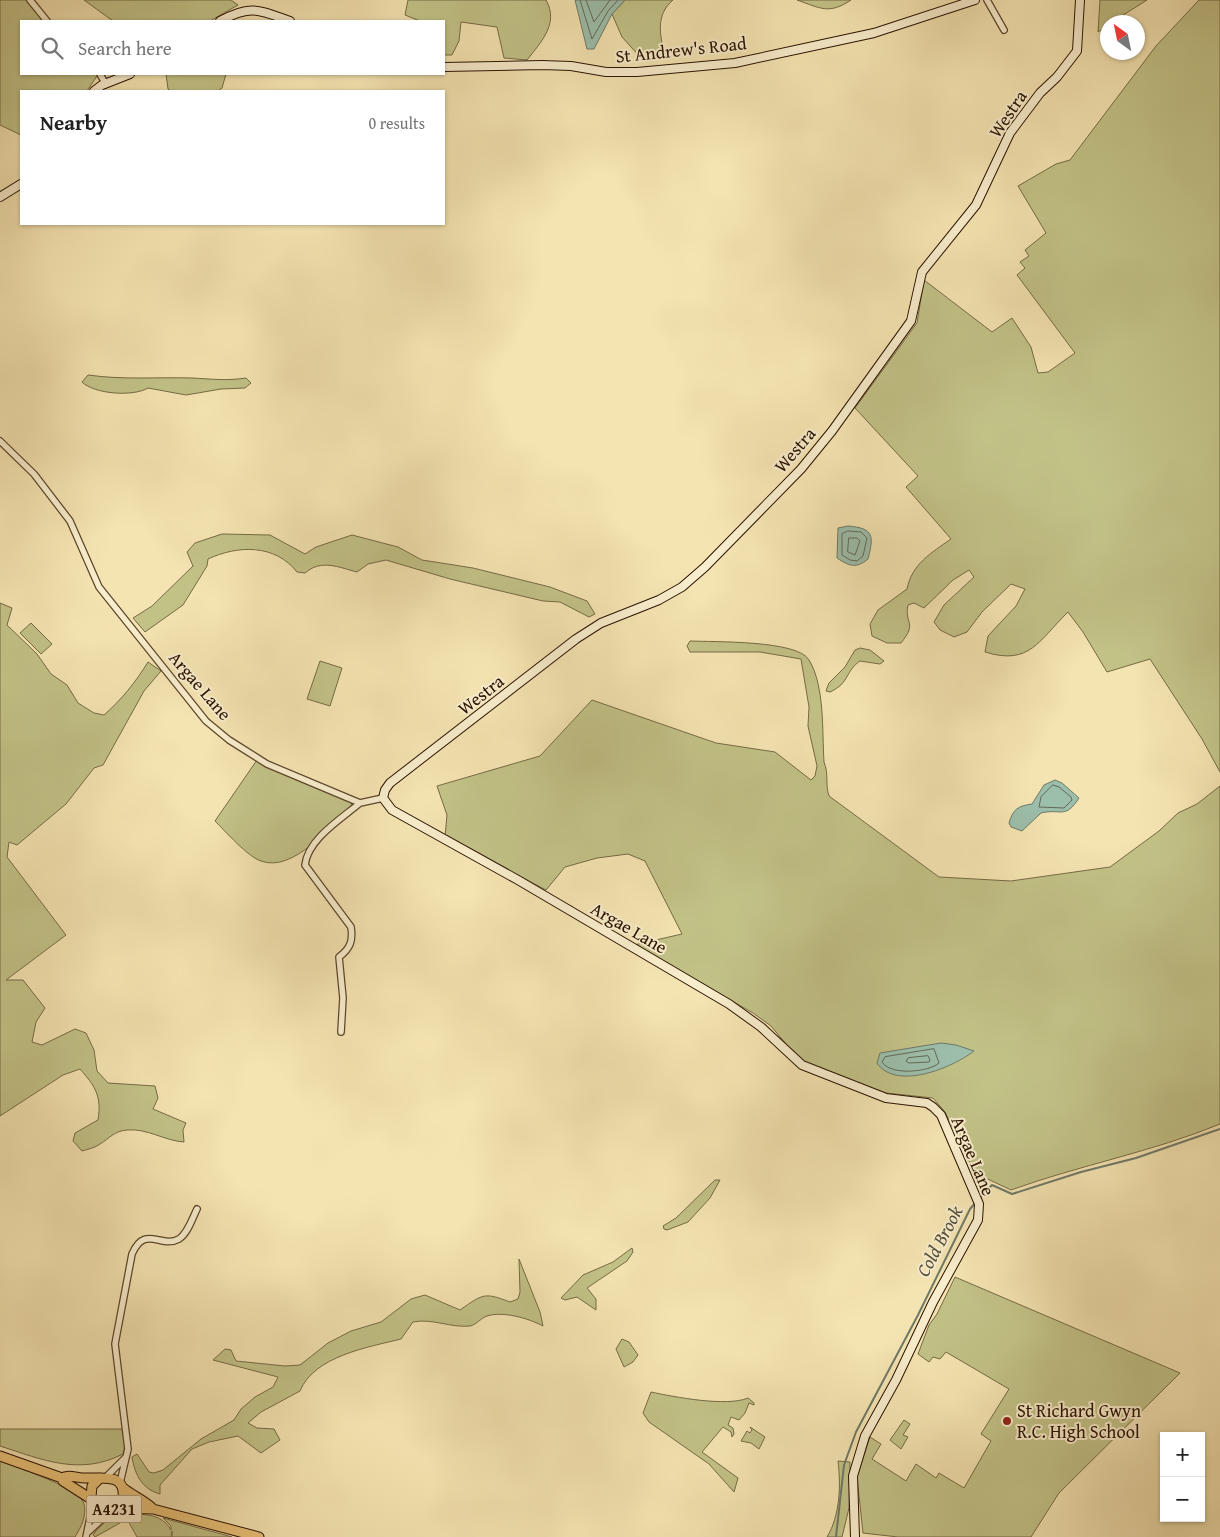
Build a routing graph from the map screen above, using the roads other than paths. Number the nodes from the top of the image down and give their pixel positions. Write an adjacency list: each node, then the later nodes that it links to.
1 (30, 0): 5 (street)
2 (975, 0): 9 (street, St Andrew's Road)
3 (986, 0): 8 (street)
4 (1080, 0): 17 (street, Westra)
5 (46, 20)
6 (222, 20): 7 (street)
7 (287, 20)
8 (1004, 30)
9 (445, 67)
10 (101, 75): 12 (street)
11 (127, 75): 12 (street)
12 (105, 83): 13 (street)
13 (95, 90)
14 (20, 185): 15 (street)
15 (0, 197)
16 (0, 441): 18 (street, Argae Lane)
17 (383, 798): 18 (street); 31 (street, Argae Lane)
18 (360, 803): 19 (street)
19 (341, 1032)
20 (197, 1209): 21 (street)
21 (127, 1455): 23 (street); 25 (street)
22 (0, 1456): 24 (main road, A4231)
23 (103, 1477): 24 (main road, A4231); 25 (main road, A4231); 26 (main road, A4231)
24 (62, 1478): 26 (main road, A4231)
25 (122, 1486): 27 (main road, A4231); 28 (main road, A4231)
26 (92, 1501): 27 (main road, A4231); 29 (street)
27 (114, 1509): 28 (main road, A4231); 29 (street)
28 (153, 1509): 30 (main road, A4231)
29 (87, 1535)
30 (259, 1537)
31 (855, 1537)

